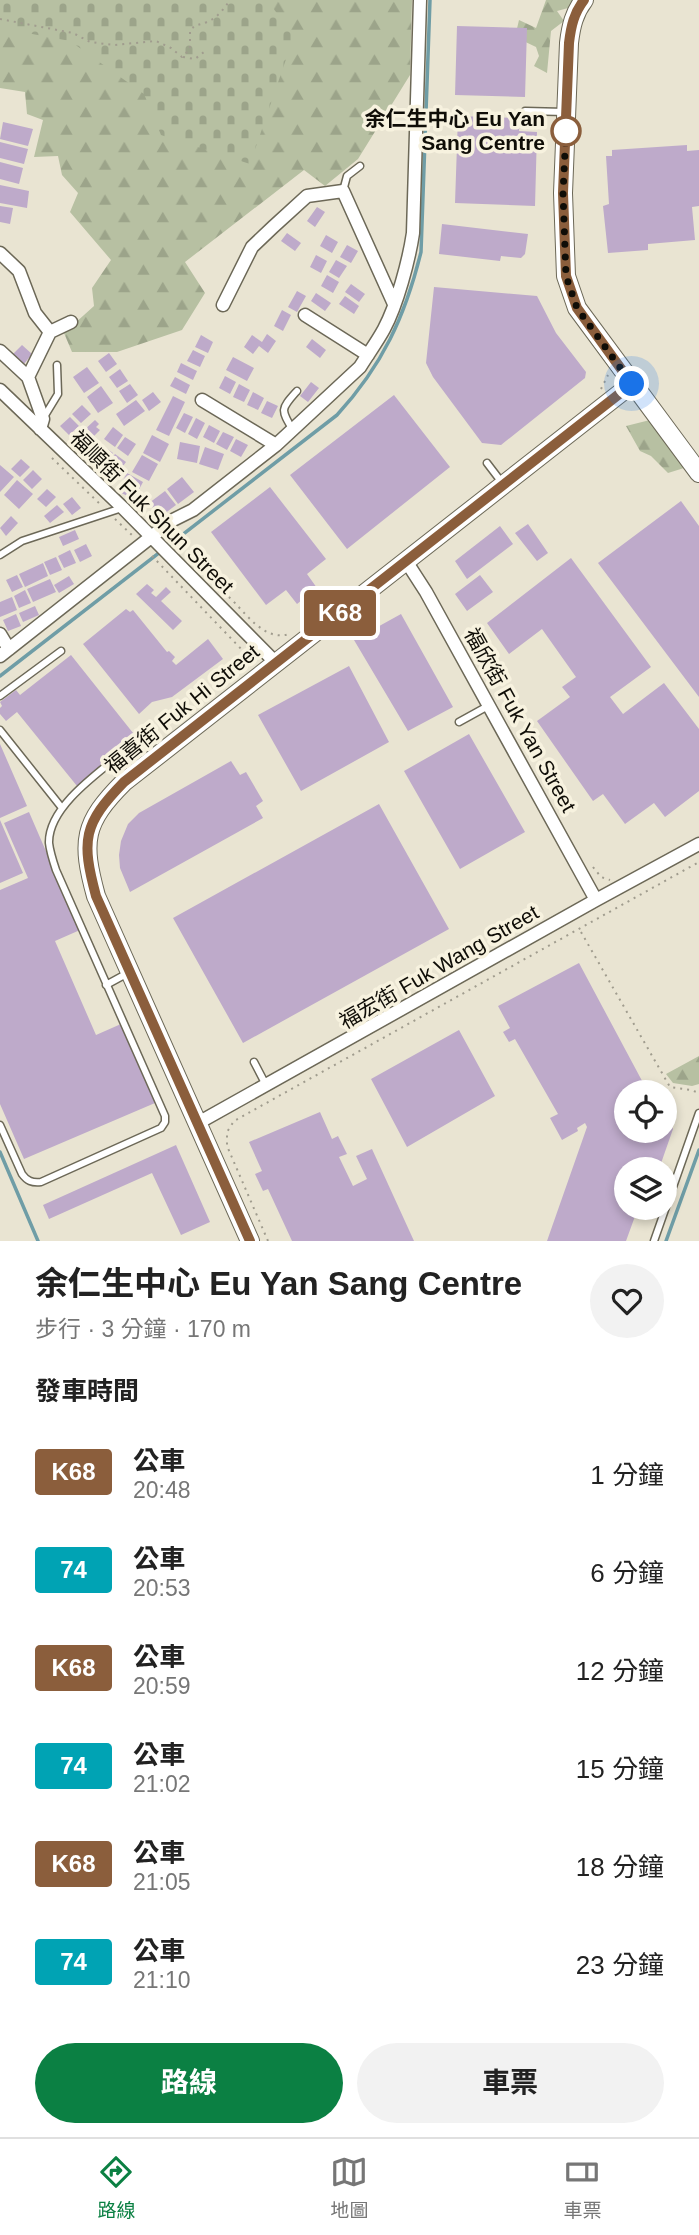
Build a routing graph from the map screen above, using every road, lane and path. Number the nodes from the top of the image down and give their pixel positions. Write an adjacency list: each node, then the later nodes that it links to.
1 (230, 0): 6 (path)
2 (420, 0): 12 (street)
3 (584, 0): 8 (street)
4 (0, 19): 6 (path)
5 (204, 52): 6 (path)
6 (182, 57)
7 (525, 111): 8 (lane)
8 (567, 112): 21 (street)
9 (360, 166): 10 (lane)
10 (343, 191): 12 (street); 13 (street)
11 (0, 253): 16 (street)
12 (394, 304): 18 (street)
13 (223, 305)
14 (305, 315): 18 (street)
15 (71, 322): 16 (street)
16 (50, 332): 20 (street)
17 (0, 351): 20 (street)
18 (368, 355): 26 (street)
19 (57, 365): 25 (lane)
20 (28, 377): 25 (street)
21 (632, 384): 30 (street); 31 (street, 福喜街 Fuk Hi Street)
22 (0, 390): 25 (street, 福順街 Fuk Shun Street)
23 (296, 391): 26 (lane)
24 (202, 400): 27 (street)
25 (42, 424): 32 (street, 福順街 Fuk Shun Street)
26 (294, 430): 27 (street)
27 (276, 445): 34 (street)
28 (49, 455): 33 (path)
29 (487, 463): 31 (lane)
30 (699, 473)
31 (504, 485): 36 (street, 福喜街 Fuk Hi Street)
32 (123, 508): 33 (lane); 34 (street, 福順街 Fuk Shun Street)
33 (108, 513): 34 (path); 35 (lane)
34 (149, 543): 37 (street, 福順街 Fuk Shun Street); 37 (path); 40 (street)
35 (0, 555)
36 (406, 561): 42 (street, 福喜街 Fuk Hi Street); 44 (street, 福欣街 Fuk Yan Street)
37 (167, 562): 41 (path); 42 (street, 福順街 Fuk Shun Street)
38 (0, 634): 40 (street)
39 (61, 651): 43 (lane)
40 (5, 653)
41 (245, 653)
42 (276, 663): 53 (street, 福喜街 Fuk Hi Street)
43 (0, 696)
44 (489, 705): 45 (lane); 51 (street, 福欣街 Fuk Yan Street)
45 (459, 722)
46 (0, 730): 48 (lane)
47 (130, 747): 48 (lane)
48 (62, 807): 54 (lane)
49 (699, 844): 51 (street, 福宏街 Fuk Wang Street)
50 (699, 862): 62 (path)
51 (596, 900): 56 (street, 福宏街 Fuk Wang Street)
52 (581, 932): 57 (path)
53 (130, 972): 54 (lane); 59 (street, 福喜街 Fuk Hi Street)
54 (106, 985): 60 (lane)
55 (254, 1062): 56 (lane)
56 (267, 1086): 59 (street, 福宏街 Fuk Wang Street)
57 (699, 1093)
58 (699, 1112): 63 (lane)
59 (198, 1123): 61 (street, 福喜街 Fuk Hi Street)
60 (0, 1125)
61 (250, 1241)
62 (268, 1241)
63 (654, 1241)

